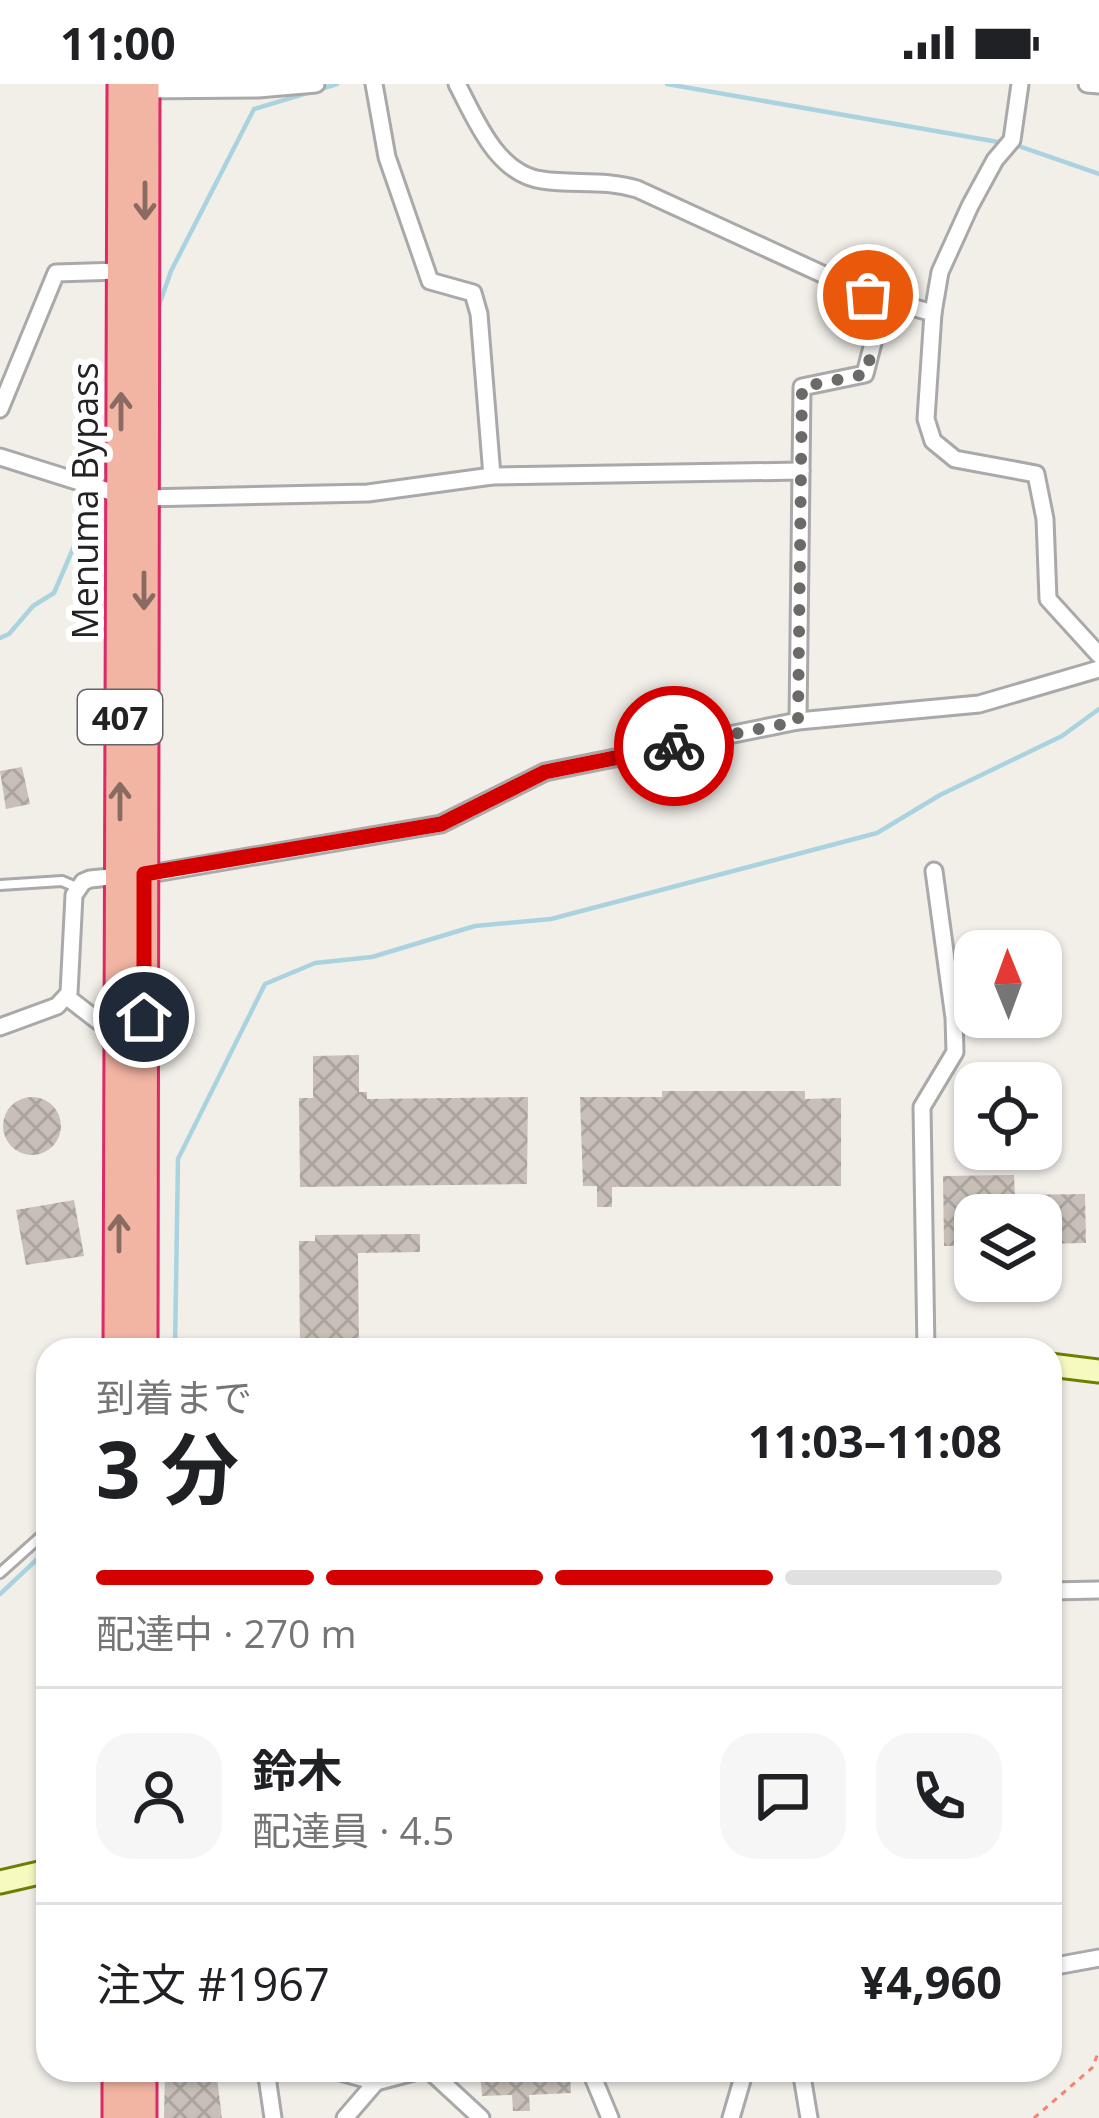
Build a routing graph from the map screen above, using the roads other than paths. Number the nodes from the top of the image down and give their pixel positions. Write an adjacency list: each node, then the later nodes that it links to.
1 (316, 84): 7 (street)
2 (374, 84): 14 (street)
3 (457, 84): 9 (street)
4 (1020, 84): 10 (street)
5 (1087, 84): 6 (street)
6 (1099, 85)
7 (134, 87): 8 (highway, Menuma Bypass / 407); 15 (highway, Menuma Bypass / 407, one-way to 15)
8 (120, 271): 11 (street); 15 (highway, Menuma Bypass / 407, one-way to 8)
9 (884, 300): 10 (street); 13 (street)
10 (933, 313): 16 (street)
11 (0, 409)
12 (0, 457): 15 (street)
13 (801, 470): 14 (street); 18 (street)
14 (492, 476): 15 (street)
15 (133, 497): 20 (highway, Menuma Bypass / 407)
16 (1099, 655)
17 (1099, 669): 18 (street)
18 (798, 721): 20 (street)
19 (934, 871): 28 (street)
20 (132, 875): 22 (street); 24 (highway, Menuma Bypass / 407); 27 (highway, Menuma Bypass / 407)
21 (0, 886): 22 (lane)
22 (78, 887): 23 (street)
23 (67, 997): 24 (street); 25 (street)
24 (120, 1023): 26 (highway, Menuma Bypass / 407, one-way to 24)
25 (0, 1027)
26 (118, 1338)
27 (143, 1338)
28 (926, 1338)
29 (1062, 1366): 30 (main road)
30 (1099, 1371)
31 (36, 1541): 32 (lane)
32 (0, 1573)
33 (1099, 1590): 34 (street)
34 (1062, 1591)
35 (36, 1874): 36 (main road)
36 (0, 1882)
37 (1099, 1958): 38 (street)
38 (1062, 1965)
39 (117, 2082): 47 (highway)
40 (142, 2082): 48 (highway)
41 (268, 2082): 49 (street)
42 (376, 2082): 50 (street)
43 (439, 2082): 51 (street)
44 (595, 2082): 52 (street)
45 (742, 2082): 53 (street)
46 (803, 2082): 54 (street)
47 (117, 2118)
48 (142, 2118)
49 (273, 2118)
50 (345, 2118)
51 (481, 2118)
52 (610, 2118)
53 (731, 2118)
54 (809, 2118)

